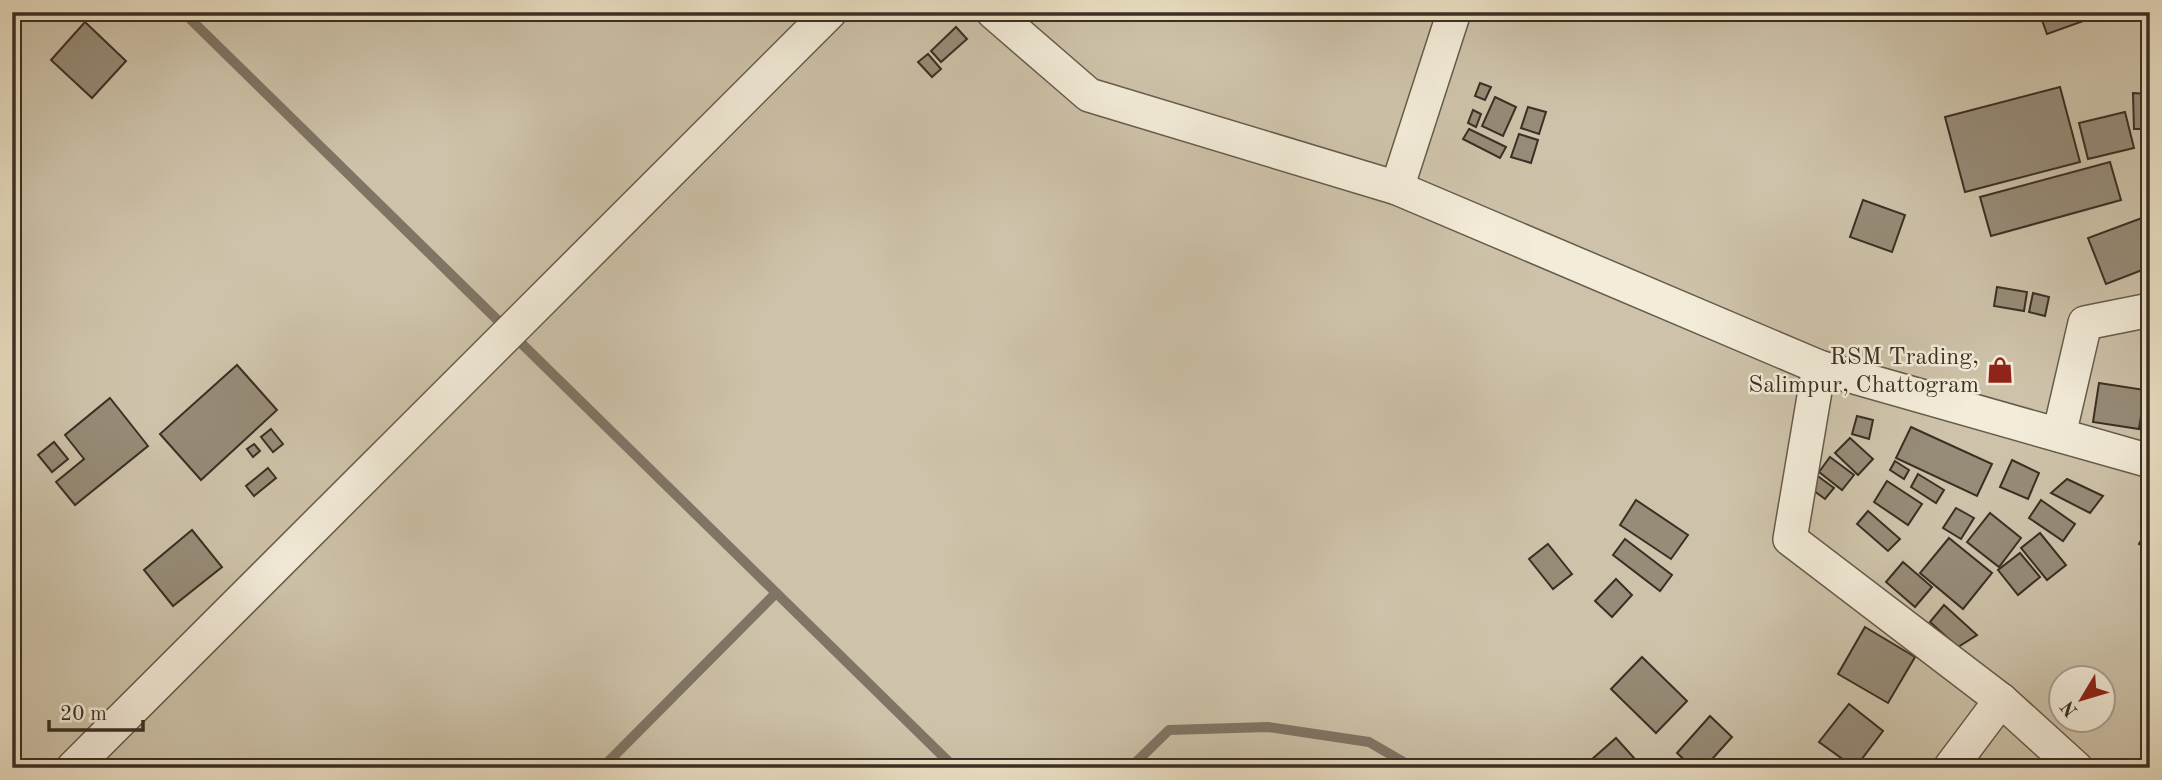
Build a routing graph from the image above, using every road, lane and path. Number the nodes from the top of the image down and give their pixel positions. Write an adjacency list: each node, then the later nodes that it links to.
1 (830, 12): 10 (street)
2 (993, 12): 4 (street)
3 (1454, 12): 4 (street)
4 (1397, 188): 6 (street)
5 (2150, 310): 7 (street)
6 (1819, 367): 7 (street); 9 (street)
7 (2059, 435): 8 (street)
8 (2150, 461)
9 (2001, 700): 11 (street); 12 (street)
10 (73, 768)
11 (1950, 768)
12 (2076, 768)

